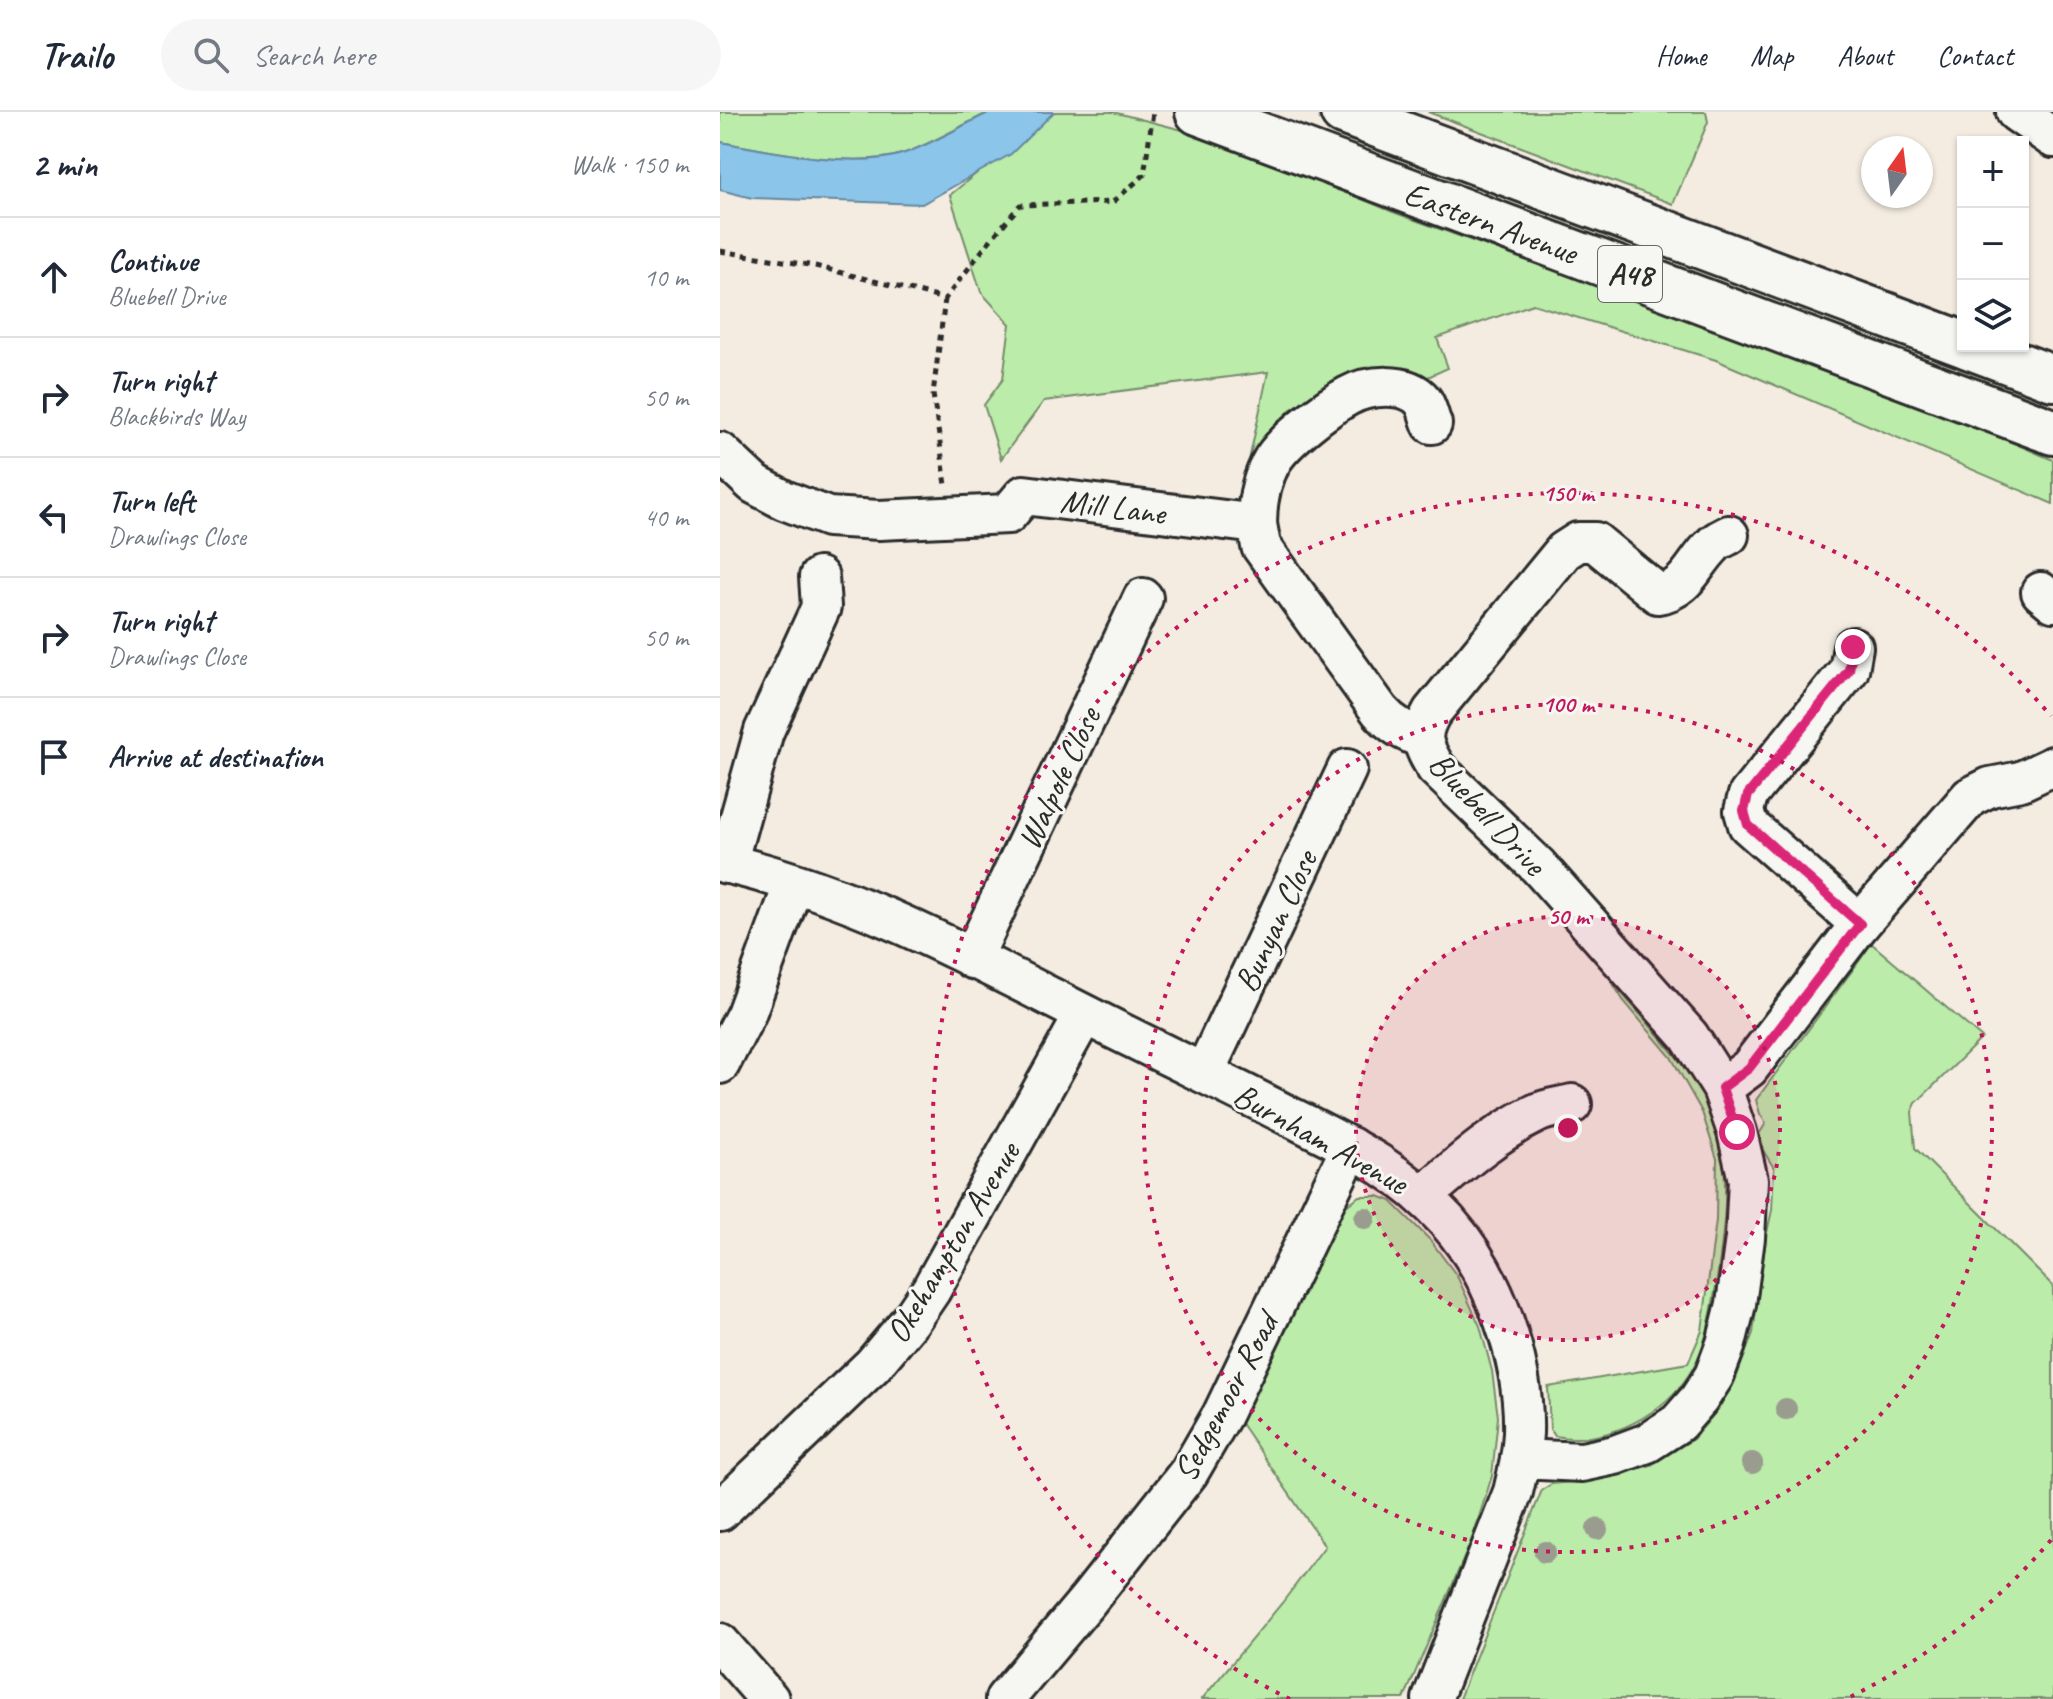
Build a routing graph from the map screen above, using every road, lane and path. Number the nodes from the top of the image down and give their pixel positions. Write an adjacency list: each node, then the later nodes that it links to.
1 (1153, 112): 7 (path)
2 (1343, 112): 8 (highway, Eastern Avenue / A48)
3 (2016, 112): 5 (street)
4 (1203, 114): 12 (highway, Eastern Avenue / A48)
5 (2053, 138)
6 (720, 251): 7 (path)
7 (945, 299): 14 (path)
8 (1957, 342)
9 (1984, 352): 10 (highway, Eastern Avenue / A48)
10 (2053, 378)
11 (1432, 424): 15 (street)
12 (2053, 432)
13 (720, 452): 14 (street, Mill Lane)
14 (951, 517): 15 (street, Mill Lane)
15 (1257, 524): 20 (street)
16 (1729, 535): 20 (street, Bluebell Drive)
17 (819, 577): 23 (street)
18 (1143, 598): 26 (street, Walpole Close)
19 (1853, 647): 25 (street)
20 (1422, 738): 30 (street, Bluebell Drive)
21 (2053, 766): 25 (street)
22 (1347, 769): 29 (street, Bunyan Close)
23 (724, 863): 24 (street, Burnham Avenue)
24 (794, 883): 26 (street, Burnham Avenue); 28 (street)
25 (1860, 924): 30 (street)
26 (972, 959): 27 (street, Burnham Avenue)
27 (1084, 1015): 29 (street, Burnham Avenue); 35 (street, Okehampton Avenue)
28 (720, 1064)
29 (1204, 1073): 32 (street, Burnham Avenue)
30 (1722, 1088): 34 (street, Bluebell Drive)
31 (1572, 1104): 33 (street)
32 (1351, 1147): 33 (street, Burnham Avenue); 38 (street, Sedgemoor Road)
33 (1423, 1196): 34 (street, Burnham Avenue)
34 (1520, 1459): 39 (street, Burnham Avenue)
35 (720, 1511)
36 (720, 1643): 37 (street)
37 (769, 1699)
38 (1005, 1699)
39 (1432, 1699)

